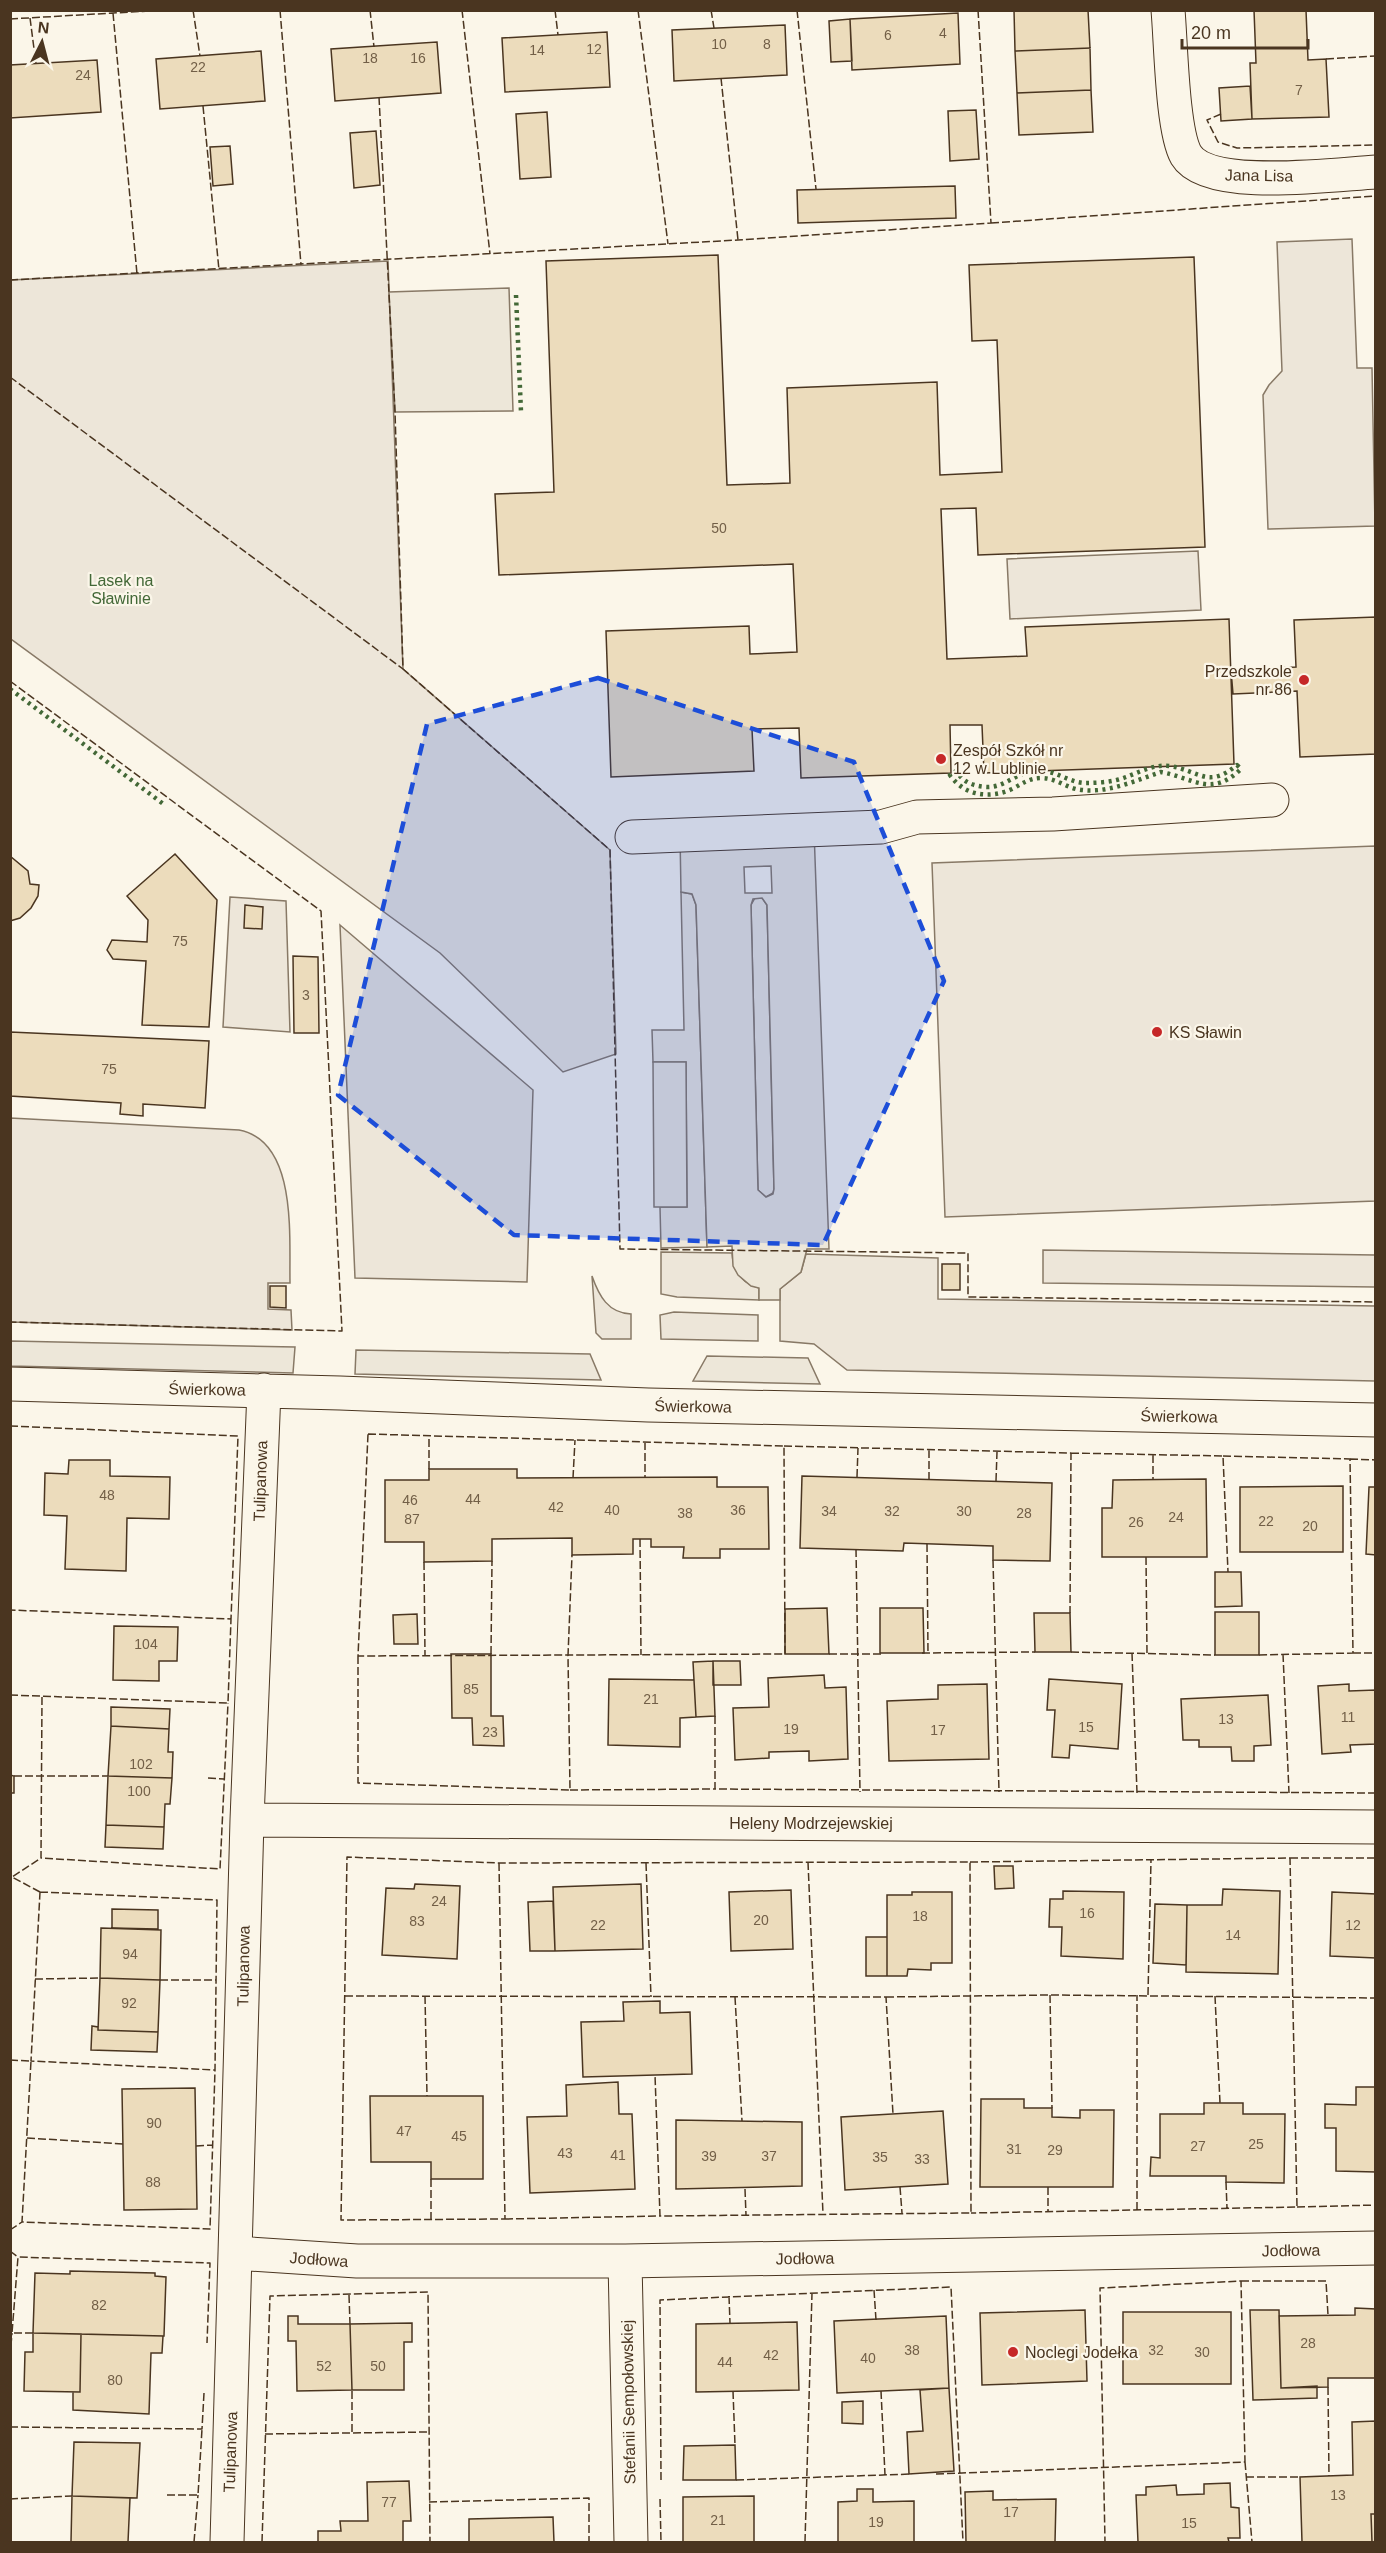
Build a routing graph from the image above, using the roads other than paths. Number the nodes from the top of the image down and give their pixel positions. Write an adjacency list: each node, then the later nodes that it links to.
1 (1168, 10): 2 (street, Jana Lisa)
2 (1376, 172)
3 (1272, 800): 4 (street)
4 (632, 837)
5 (10, 1384): 6 (street, Świerkowa)
6 (264, 1390): 7 (street, Świerkowa); 8 (street, Tulipanowa)
7 (1376, 1420)
8 (247, 1820): 9 (street, Heleny Modrzejewskiej); 11 (street, Tulipanowa)
9 (1376, 1827)
10 (1376, 2248): 12 (street, Jodłowa)
11 (236, 2253): 12 (street, Jodłowa); 13 (street, Tulipanowa)
12 (625, 2261): 14 (street, Stefanii Sempołowskiej)
13 (227, 2542)
14 (631, 2542)

